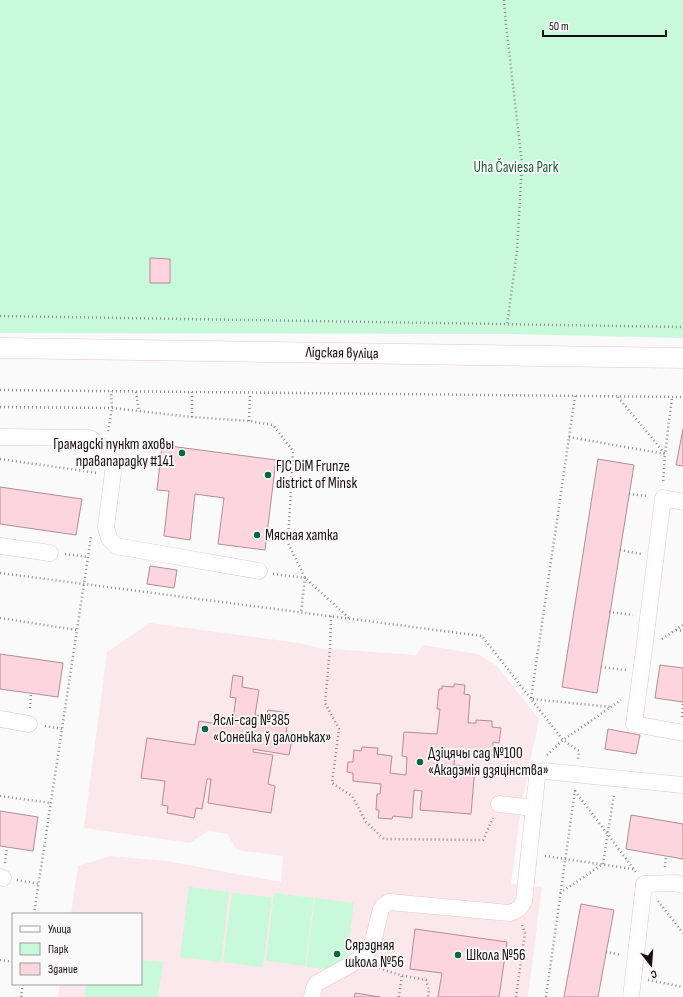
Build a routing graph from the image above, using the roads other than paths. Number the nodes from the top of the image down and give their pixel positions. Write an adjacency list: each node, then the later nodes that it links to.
1 (0, 348): 2 (main road, Лідская вуліца)
2 (683, 358)
3 (0, 437): 7 (lane)
4 (683, 502): 10 (lane)
5 (0, 546): 6 (lane)
6 (50, 553)
7 (259, 572)
8 (0, 719): 9 (lane)
9 (29, 724)
10 (683, 733)
11 (683, 785): 13 (lane)
12 (499, 804): 13 (lane)
13 (534, 808): 15 (lane)
14 (683, 885): 16 (lane)
15 (312, 997)
16 (631, 997)

